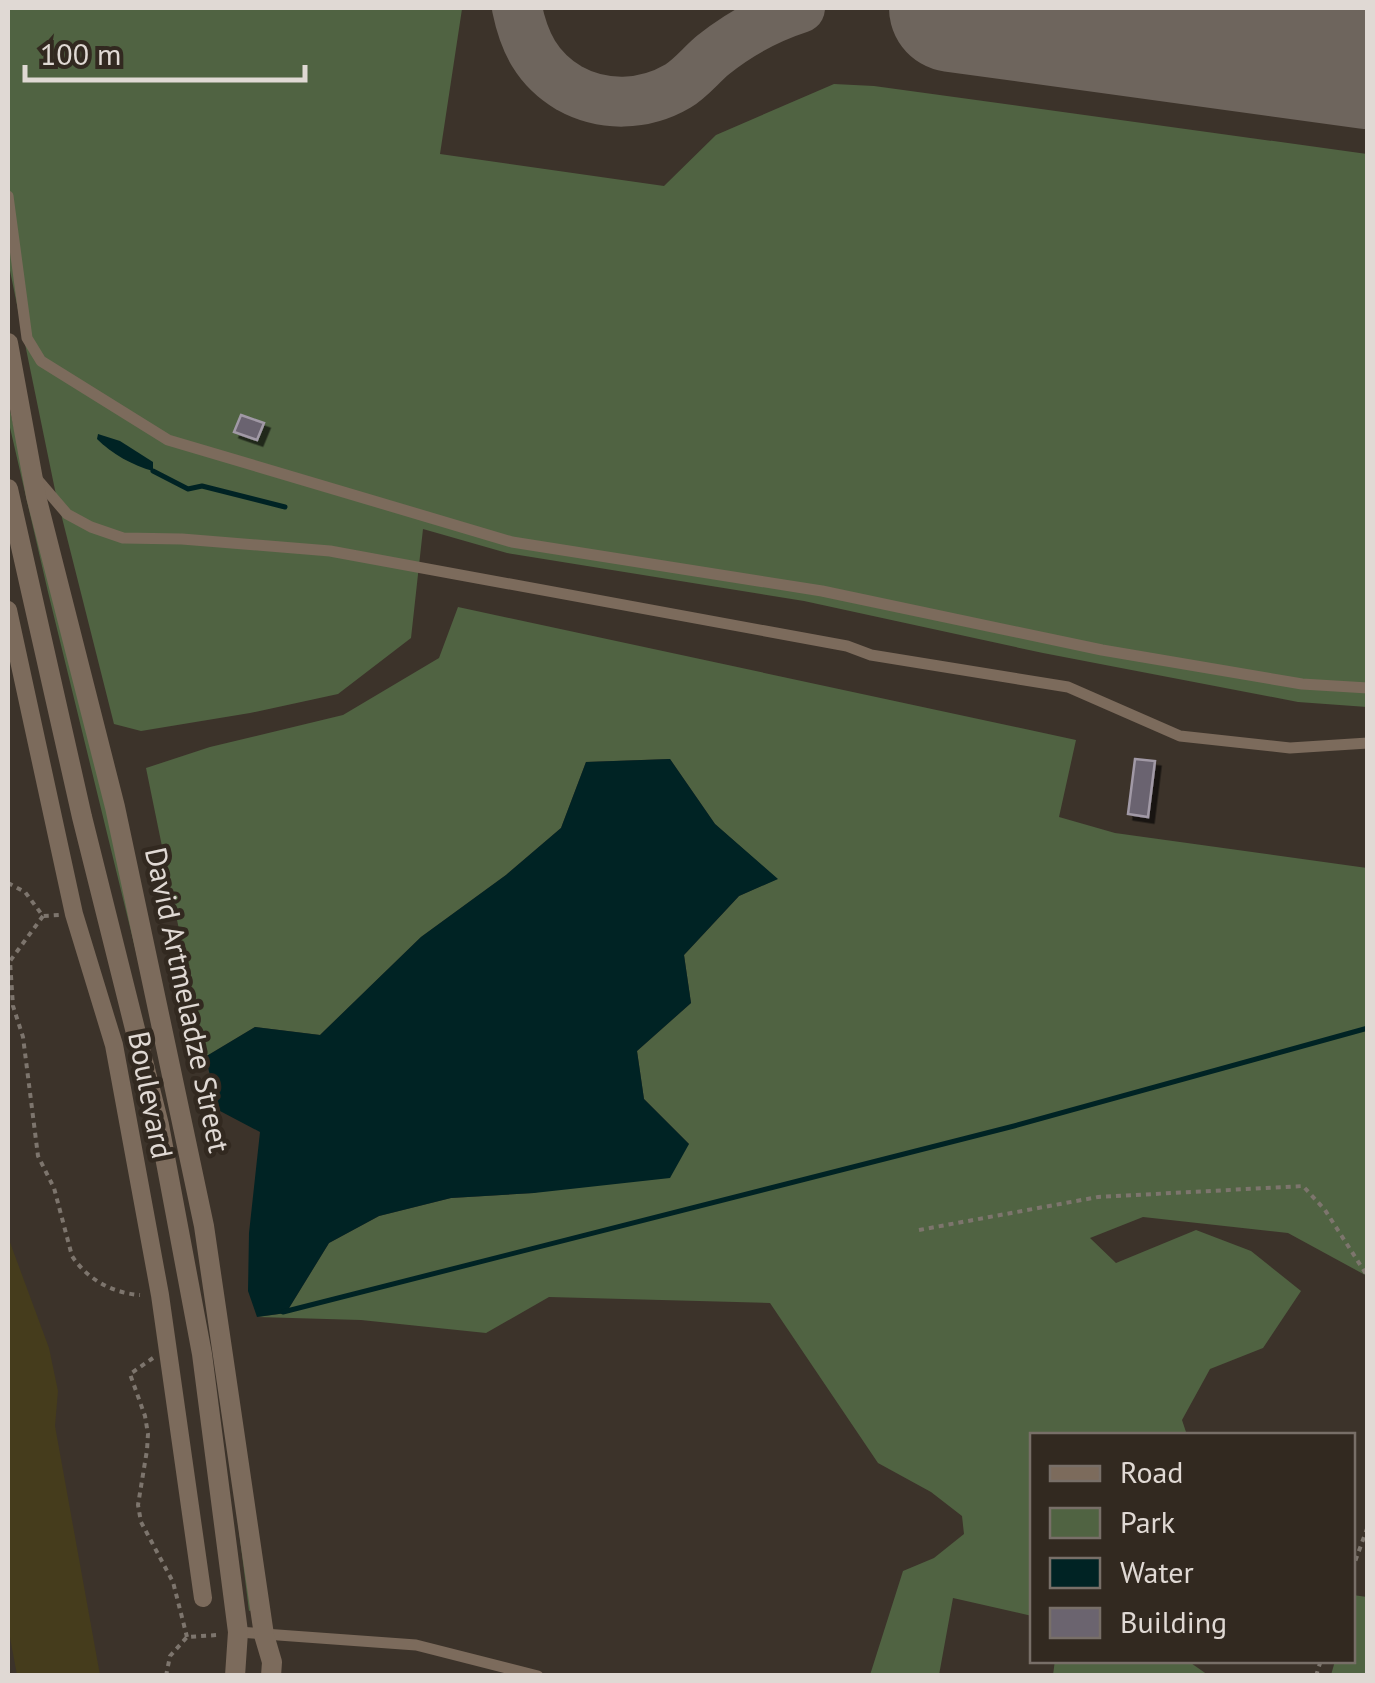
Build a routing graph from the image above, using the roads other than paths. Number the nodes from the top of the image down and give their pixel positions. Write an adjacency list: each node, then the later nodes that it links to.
1 (8, 196): 6 (lane)
2 (8, 343): 3 (street, David Artmeladze Street)
3 (32, 473): 7 (lane); 10 (street, David Artmeladze Street)
4 (8, 489): 9 (street, David Artmeladze Street)
5 (8, 610): 8 (street, Boulevard)
6 (1368, 688)
7 (1368, 744)
8 (203, 1598)
9 (238, 1632): 10 (lane); 11 (street, David Artmeladze Street)
10 (264, 1635): 12 (street, David Artmeladze Street); 13 (lane)
11 (235, 1676)
12 (271, 1676)
13 (538, 1676)

